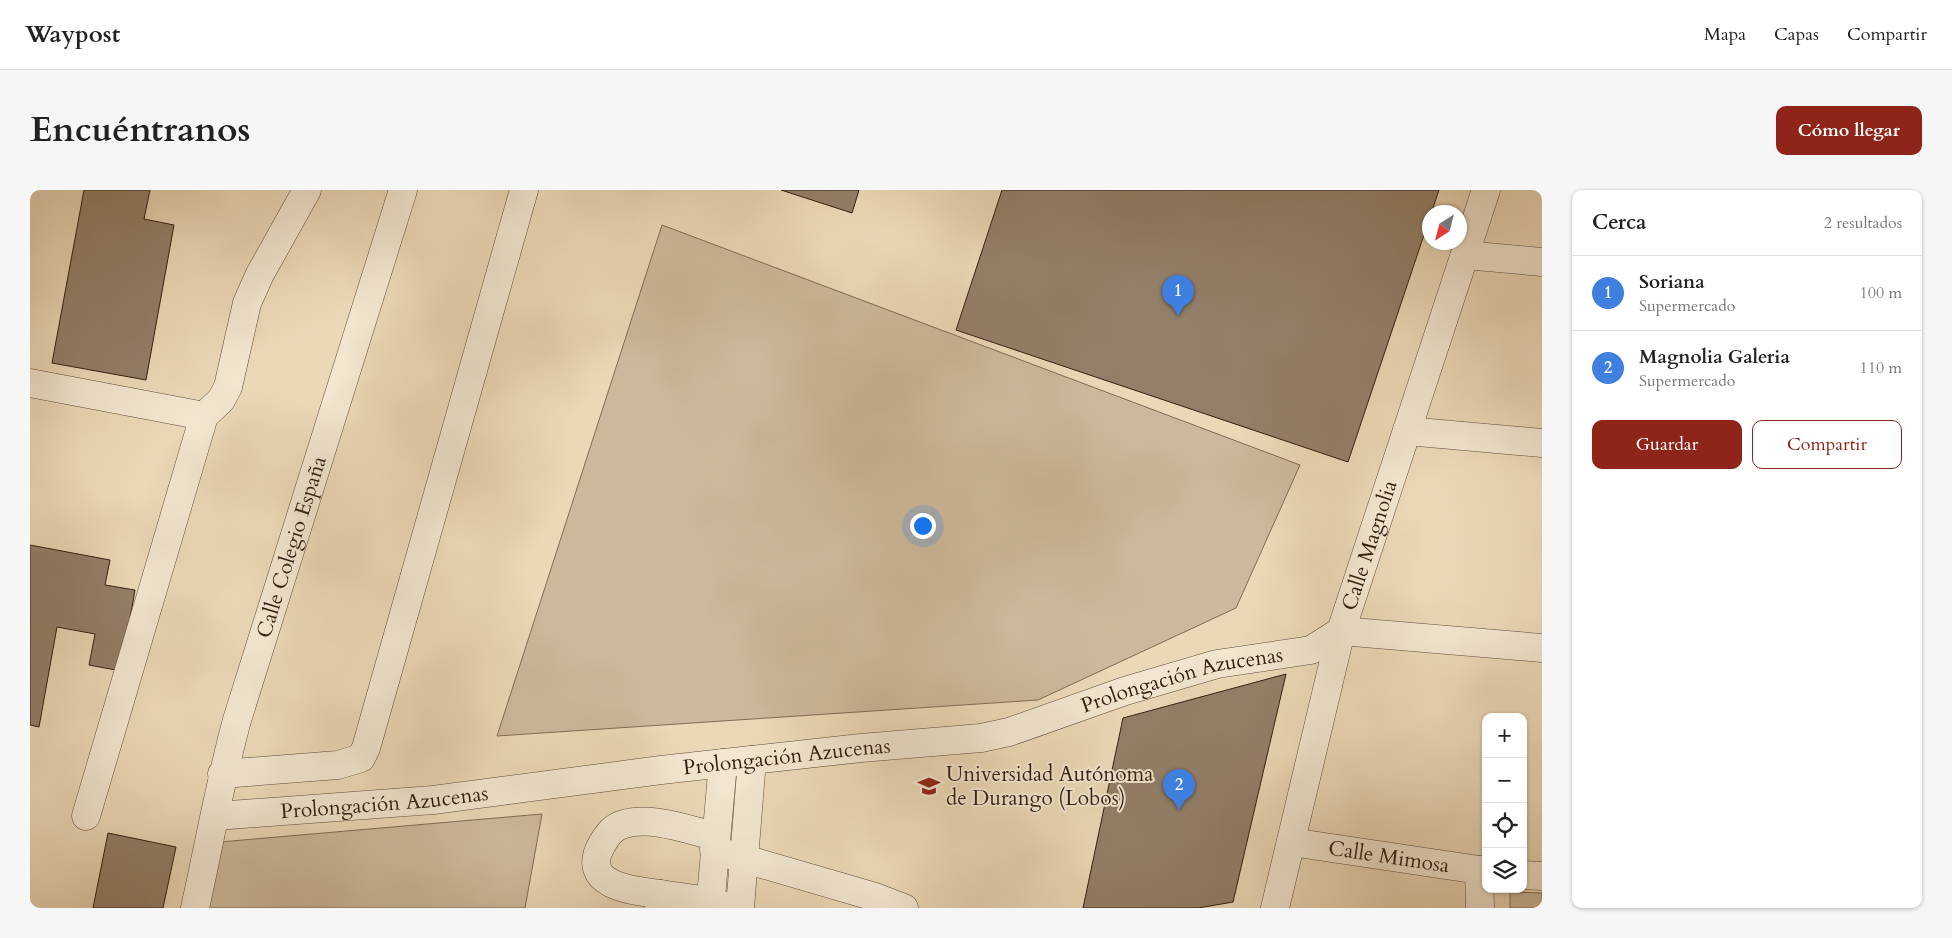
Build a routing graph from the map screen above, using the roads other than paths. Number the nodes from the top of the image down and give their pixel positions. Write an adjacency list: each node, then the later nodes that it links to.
1 (307, 190): 8 (street)
2 (403, 190): 15 (street, Calle Colegio España)
3 (524, 190): 15 (street)
4 (1486, 190): 5 (street, Calle Magnolia)
5 (1465, 254): 6 (street); 9 (street, Calle Magnolia)
6 (1542, 262)
7 (30, 383): 8 (street)
8 (204, 416): 16 (street)
9 (1407, 431): 10 (street); 11 (street, Calle Magnolia)
10 (1542, 443)
11 (1341, 631): 12 (street); 13 (street, Prolongación Azucenas); 18 (street, Calle Magnolia)
12 (1542, 648)
13 (752, 760): 14 (street, Prolongación Azucenas); 20 (street)
14 (723, 763): 17 (street, Prolongación Azucenas); 19 (street)
15 (222, 774): 17 (street, Calle Colegio España)
16 (86, 816)
17 (216, 816): 26 (street, Calle Colegio España)
18 (1291, 842): 21 (street, Calle Mimosa); 29 (street, Calle Magnolia)
19 (715, 843): 20 (street); 24 (street); 25 (street)
20 (744, 858): 27 (street); 28 (street)
21 (1482, 870): 30 (street)
22 (1527, 874): 23 (street)
23 (1542, 876)
24 (659, 901): 25 (street)
25 (717, 906)
26 (195, 908)
27 (740, 908)
28 (904, 908)
29 (1275, 908)
30 (1480, 908)

